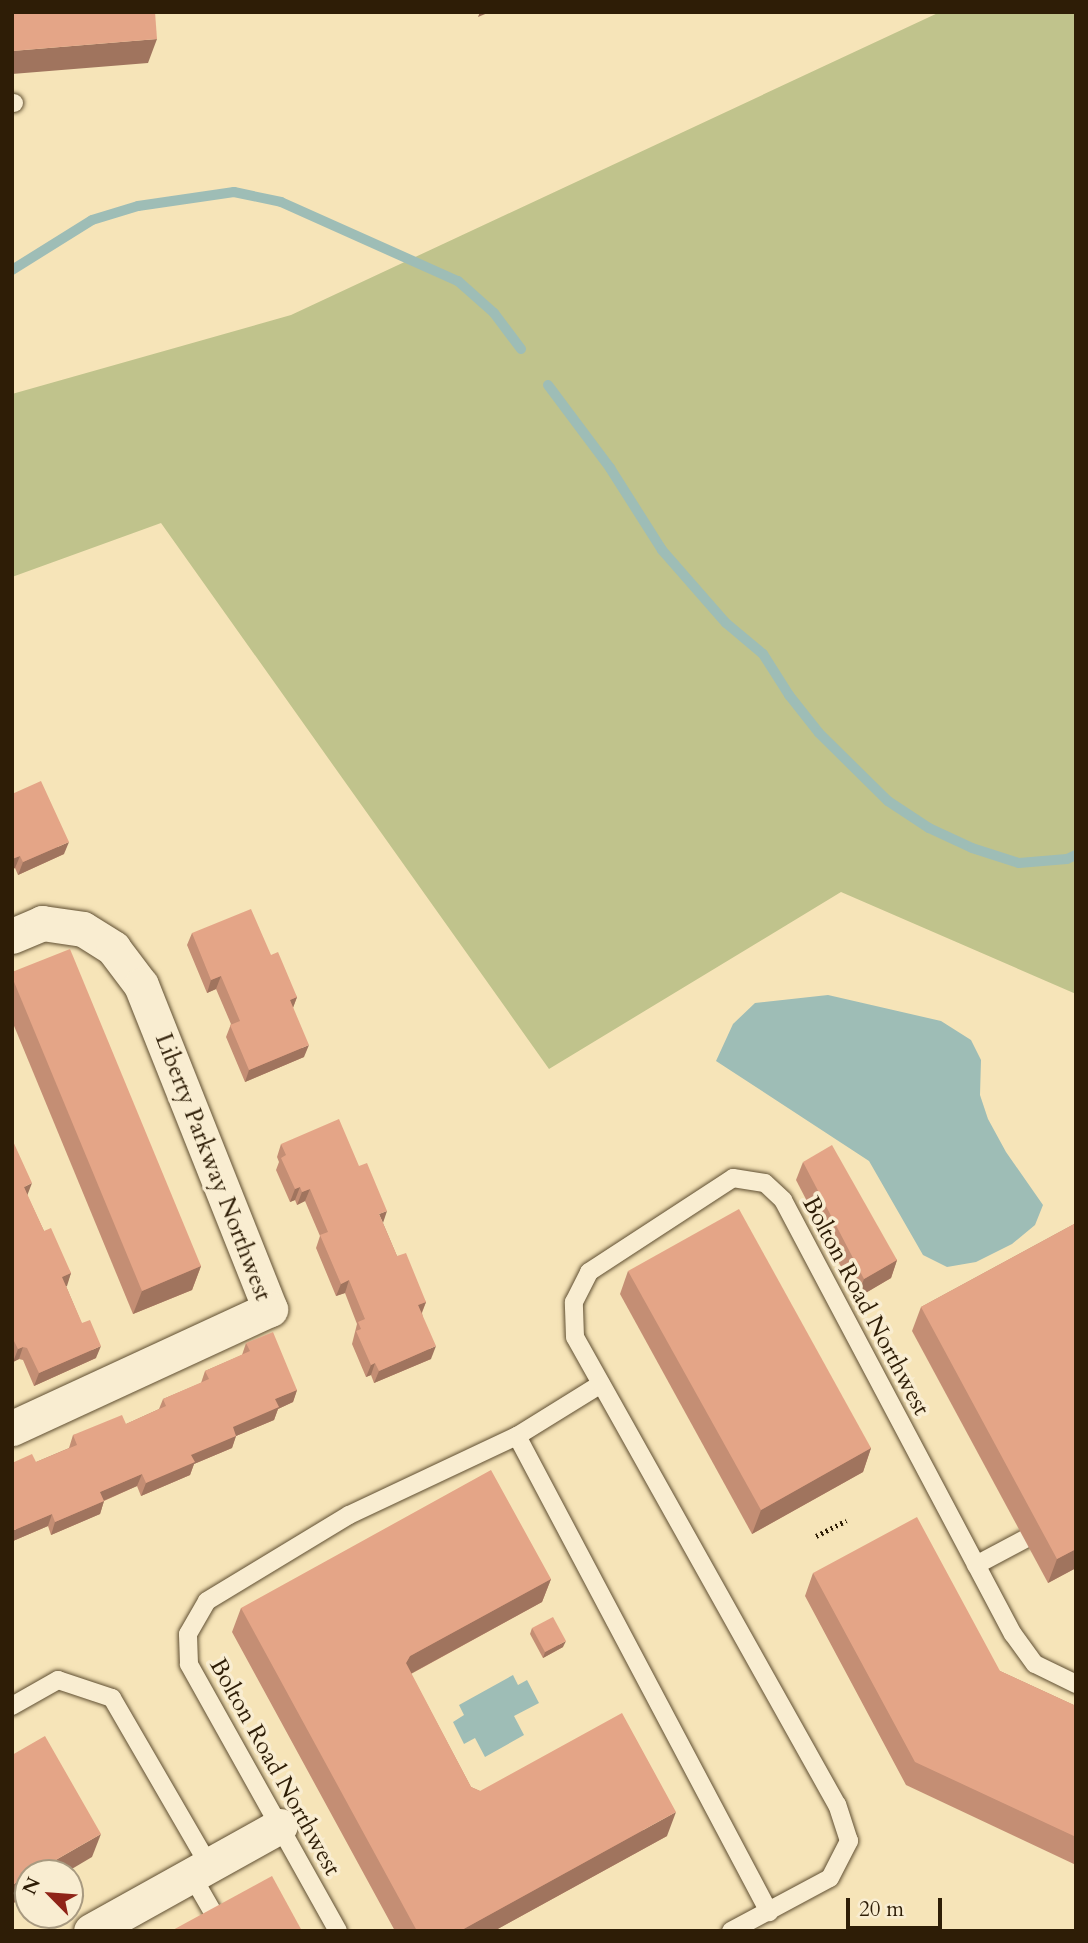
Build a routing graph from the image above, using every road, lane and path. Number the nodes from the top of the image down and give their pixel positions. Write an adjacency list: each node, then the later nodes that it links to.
1 (12, 936): 3 (street, Liberty Parkway Northwest)
2 (601, 1384): 4 (lane, Bolton Road Northwest); 8 (lane, Bolton Road Northwest); 13 (lane, Bolton Road Northwest)
3 (12, 1428)
4 (517, 1436): 11 (lane, Bolton Road Northwest); 13 (lane)
5 (846, 1521): 6 (path)
6 (816, 1536)
7 (1025, 1539): 8 (lane)
8 (976, 1565): 9 (lane, Bolton Road Northwest)
9 (1076, 1684)
10 (12, 1706): 12 (lane)
11 (280, 1826): 12 (street); 16 (lane, Bolton Road Northwest)
12 (201, 1870): 14 (lane); 15 (street)
13 (769, 1912): 17 (lane, Bolton Road Northwest)
14 (219, 1923)
15 (90, 1931)
16 (338, 1931)
17 (731, 1931)

